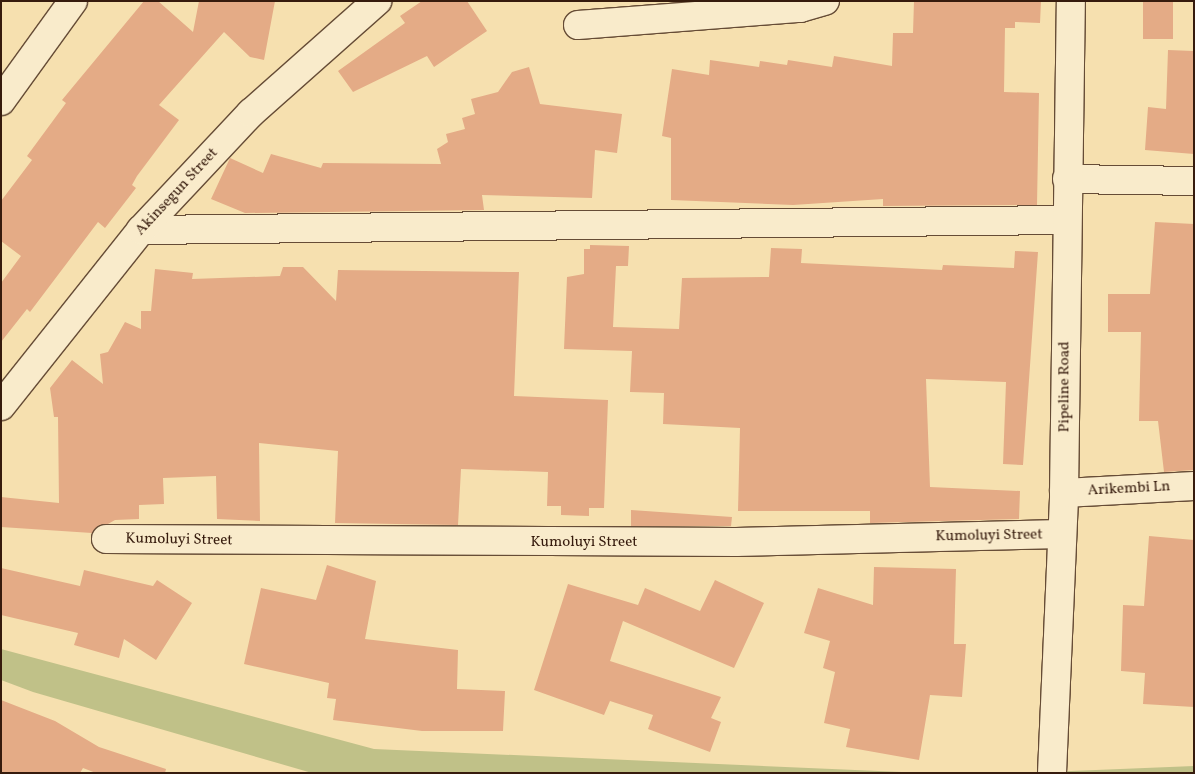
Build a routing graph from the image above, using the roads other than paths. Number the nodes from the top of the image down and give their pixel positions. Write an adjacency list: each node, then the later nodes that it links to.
1 (73, 1): 6 (street)
2 (377, 1): 10 (street, Akinsegun Street)
3 (826, 1): 5 (street)
4 (1071, 1): 7 (street, Pipeline Road)
5 (578, 25)
6 (1, 101)
7 (1067, 179): 8 (street); 9 (street, Pipeline Road)
8 (1194, 181)
9 (1066, 220): 10 (street); 13 (street, Pipeline Road)
10 (141, 230): 11 (street, Akinsegun Street)
11 (1, 406)
12 (1194, 486): 13 (street, Arikembi Ln)
13 (1064, 493): 14 (street, Pipeline Road)
14 (1061, 534): 15 (street, Kumoluyi Street); 16 (street, Pipeline Road)
15 (106, 539)
16 (1052, 772)

